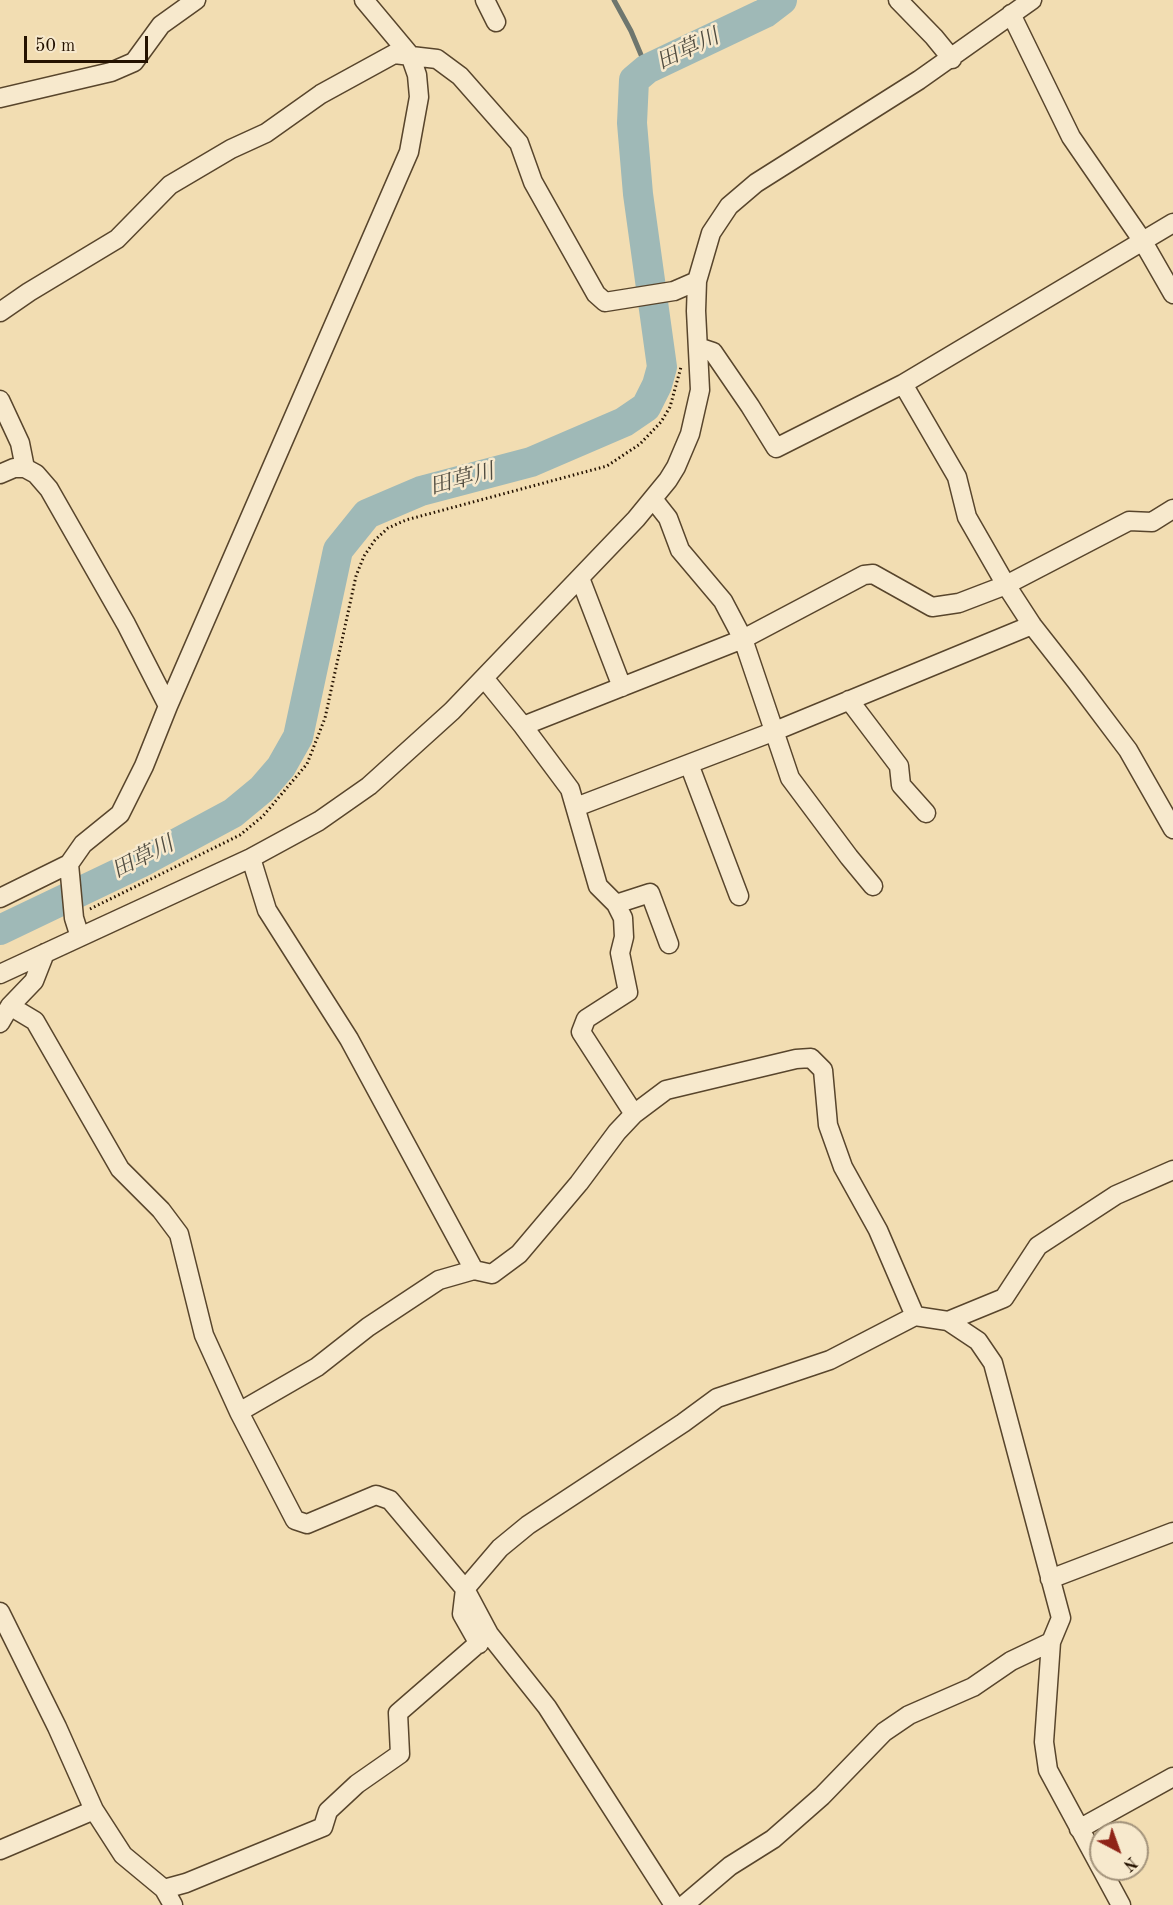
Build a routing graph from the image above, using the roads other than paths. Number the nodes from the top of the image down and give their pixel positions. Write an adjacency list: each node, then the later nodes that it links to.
1 (195, 0): 10 (street)
2 (364, 0): 8 (street)
3 (485, 0): 7 (street)
4 (898, 0): 9 (street)
5 (1032, 0): 6 (street)
6 (1011, 8): 9 (street); 12 (street)
7 (496, 22)
8 (410, 54): 13 (street); 15 (street); 30 (street)
9 (952, 58): 13 (street)
10 (0, 98)
11 (1173, 223): 12 (street)
12 (1142, 240): 14 (street); 17 (street)
13 (698, 281): 16 (street)
14 (1173, 294)
15 (0, 312)
16 (698, 347): 17 (street); 21 (street)
17 (903, 384): 24 (street)
18 (0, 400): 19 (street)
19 (25, 468): 20 (street); 30 (street)
20 (0, 474)
21 (653, 499): 23 (street); 26 (street)
22 (1173, 509): 24 (street)
23 (580, 578): 27 (street); 28 (street)
24 (1006, 585): 25 (street); 26 (street)
25 (1032, 625): 29 (street); 36 (street)
26 (742, 639): 28 (street); 32 (street)
27 (484, 678): 31 (street); 37 (street)
28 (622, 687): 31 (street)
29 (849, 700): 32 (street); 35 (street)
30 (168, 706): 38 (street)
31 (523, 726): 34 (street)
32 (775, 731): 33 (street); 39 (street)
33 (689, 764): 34 (street); 40 (street)
34 (576, 807): 42 (street)
35 (926, 813)
36 (1173, 829)
37 (251, 858): 43 (street); 51 (street)
38 (69, 864): 41 (street); 43 (street)
39 (873, 886)
40 (739, 896)
41 (0, 898)
42 (616, 904): 44 (street); 49 (street)
43 (80, 937): 45 (street)
44 (669, 944)
45 (45, 953): 46 (street); 47 (street)
46 (0, 974)
47 (10, 1006): 48 (street); 54 (street)
48 (0, 1023)
49 (634, 1114): 51 (street); 52 (street)
50 (1173, 1170): 53 (street)
51 (474, 1270): 54 (street)
52 (915, 1316): 53 (street); 57 (street)
53 (948, 1321): 56 (street)
54 (239, 1412): 57 (street)
55 (1173, 1532): 56 (street)
56 (1050, 1579): 60 (street)
57 (465, 1589): 59 (street)
58 (0, 1612): 62 (street)
59 (484, 1639): 65 (street); 66 (street)
60 (1051, 1642): 63 (street); 67 (street)
61 (1173, 1777): 63 (street)
62 (94, 1810): 64 (street); 65 (street)
63 (1079, 1828): 68 (street)
64 (0, 1850)
65 (169, 1897)
66 (674, 1905)
67 (684, 1905)
68 (1121, 1905)

